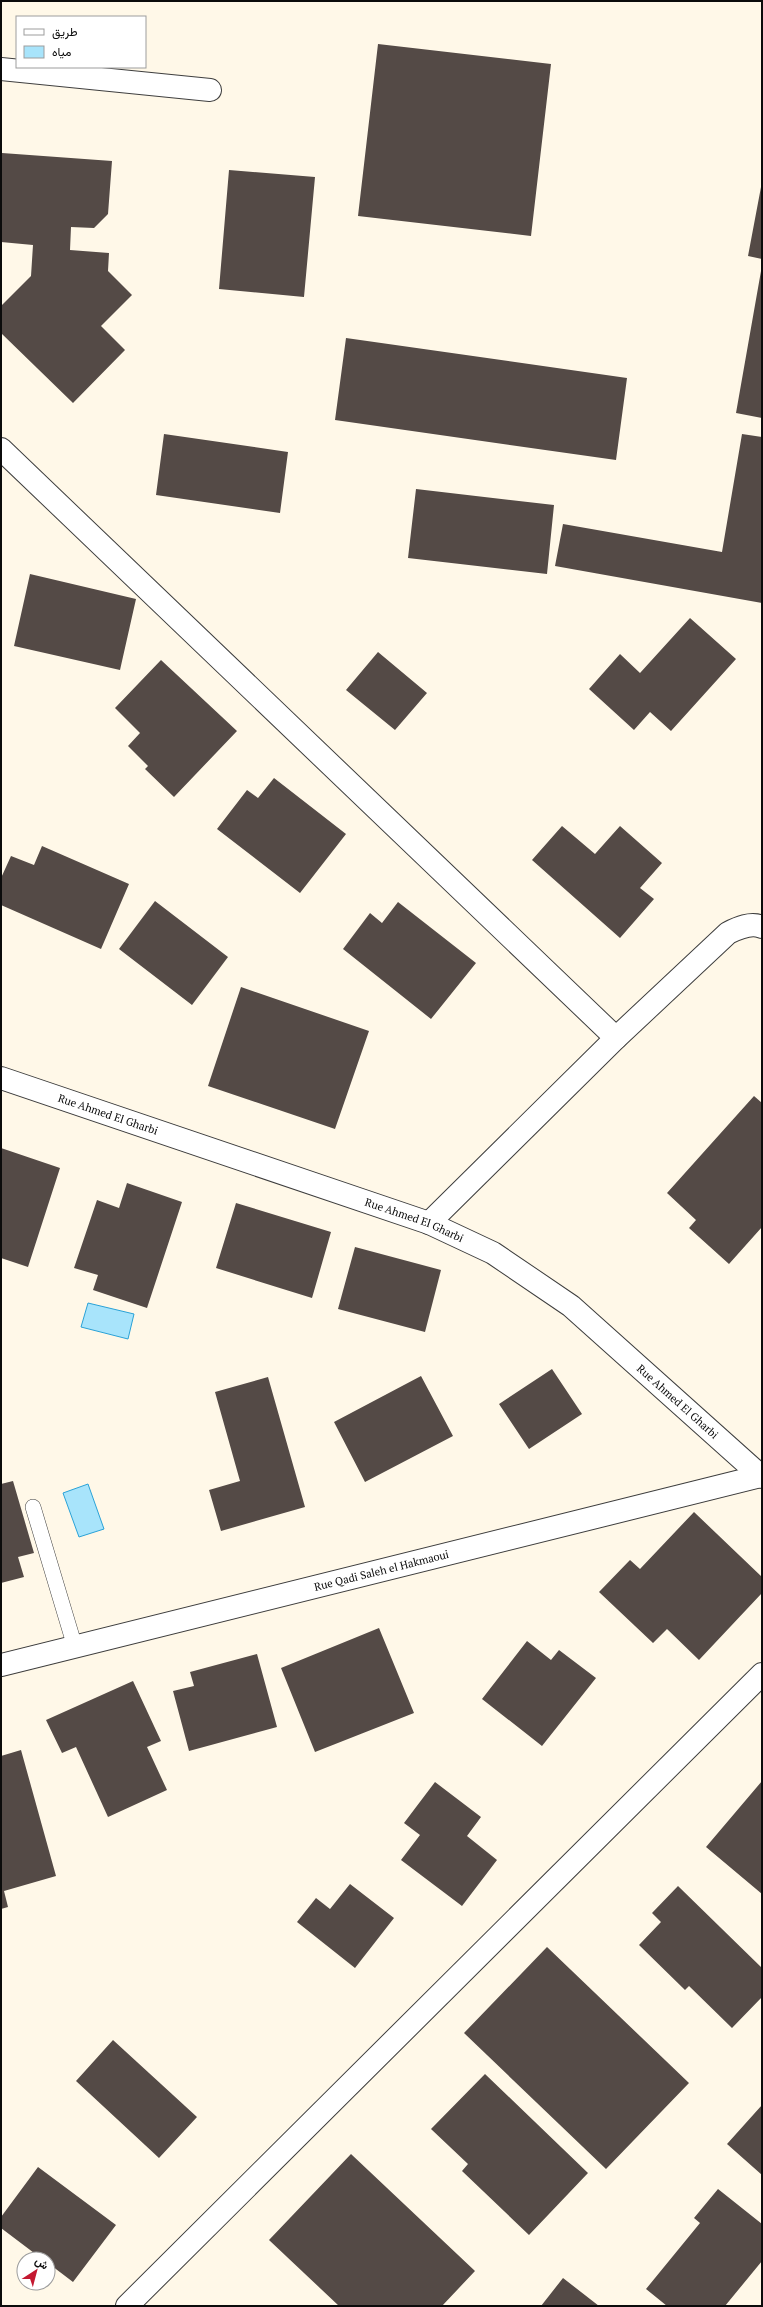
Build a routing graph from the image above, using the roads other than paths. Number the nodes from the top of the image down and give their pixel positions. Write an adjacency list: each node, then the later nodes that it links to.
1 (1, 69): 2 (street)
2 (210, 90)
3 (1, 449): 5 (street)
4 (762, 927): 5 (street)
5 (616, 1038): 7 (street)
6 (1, 1078): 7 (street, Rue Ahmed El Gharbi)
7 (429, 1223): 8 (street, Rue Ahmed El Gharbi)
8 (762, 1477): 10 (street, Rue Qadi Saleh el Hakmaoui)
9 (33, 1507): 10 (lane)
10 (75, 1647): 11 (street, Rue Qadi Saleh el Hakmaoui)
11 (1, 1666)
12 (762, 1674): 13 (street)
13 (127, 2306)

